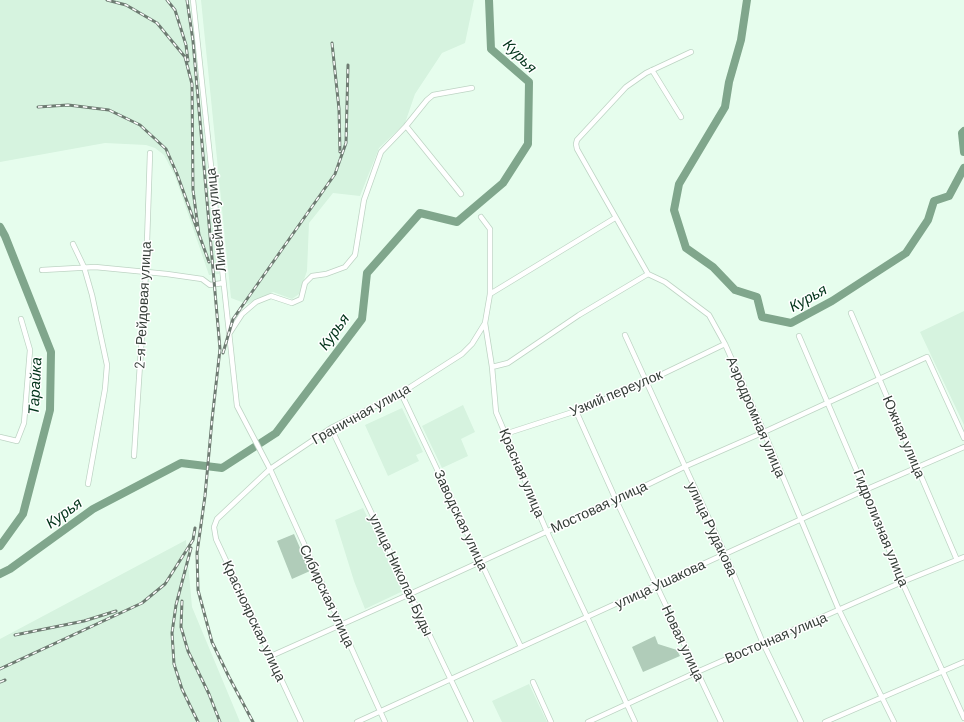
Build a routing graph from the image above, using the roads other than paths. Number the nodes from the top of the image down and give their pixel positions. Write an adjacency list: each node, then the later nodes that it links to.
1 (193, 0): 16 (street, Линейная улица)
2 (691, 52): 3 (street)
3 (652, 70): 5 (street); 10 (street)
4 (472, 88): 6 (street)
5 (681, 117)
6 (406, 126): 8 (street); 21 (street)
7 (150, 153): 14 (street, 2-я Рейдовая улица)
8 (461, 194)
9 (481, 217): 17 (street, Красная улица)
10 (615, 218): 15 (street); 17 (street)
11 (73, 244): 12 (street)
12 (84, 267): 13 (street); 14 (street); 42 (street)
13 (42, 270)
14 (146, 272): 16 (street); 38 (street, 2-я Рейдовая улица)
15 (648, 274): 24 (street, Аэродромная улица); 25 (street)
16 (223, 283): 21 (street, Линейная улица)
17 (490, 294): 20 (street, Красная улица)
18 (851, 313): 26 (street, Южная улица)
19 (21, 319): 34 (street)
20 (485, 323): 25 (street, Красная улица); 28 (street, Граничная улица)
21 (229, 334): 37 (street, Линейная улица)
22 (624, 335): 27 (street, улица Рудакова)
23 (799, 336): 29 (street, Гидролизная улица)
24 (725, 344): 27 (street, Узкий переулок); 32 (street, Аэродромная улица)
25 (492, 367): 33 (street, Красная улица)
26 (879, 380): 29 (street, Мостовая улица); 35 (street, Мостовая улица); 40 (street, Южная улица)
27 (646, 382): 30 (street, Узкий переулок); 39 (street, улица Рудакова)
28 (401, 392): 31 (street, Граничная улица); 51 (street, Заводская улица)
29 (828, 403): 32 (street, Мостовая улица); 43 (street, Гидролизная улица)
30 (576, 411): 33 (street, Узкий переулок); 44 (street, Новая улица)
31 (331, 428): 41 (street, Граничная улица); 54 (street, улица Николая Буды)
32 (764, 432): 39 (street, Мостовая улица); 46 (street, Аэродромная улица)
33 (505, 434): 47 (street, Красная улица)
34 (0, 436)
35 (964, 438)
36 (964, 447): 40 (street, улица Ушакова)
37 (263, 455): 41 (street, Сибирская улица)
38 (134, 456)
39 (684, 467): 44 (street, Мостовая улица); 48 (street, улица Рудакова)
40 (916, 468): 43 (street, улица Ушакова); 50 (street, Южная улица)
41 (270, 470): 45 (street, Граничная улица); 57 (street, Сибирская улица)
42 (88, 484)
43 (865, 490): 46 (street, улица Ушакова); 52 (street, Гидролизная улица)
44 (616, 500): 47 (street, Мостовая улица); 53 (street, Новая улица)
45 (217, 519): 60 (street, Красноярская улица)
46 (800, 520): 48 (street, улица Ушакова); 55 (street, Аэродромная улица)
47 (547, 532): 51 (street, Мостовая улица); 56 (street, Красная улица)
48 (725, 554): 53 (street, улица Ушакова); 58 (street, улица Рудакова)
49 (964, 557): 50 (street, Восточная улица)
50 (957, 560): 52 (street, Восточная улица)
51 (480, 562): 54 (street, Мостовая улица); 59 (street, Заводская улица)
52 (902, 582): 55 (street, Восточная улица); 62 (street, Гидролизная улица)
53 (656, 585): 56 (street, улица Ушакова); 63 (street, Новая улица)
54 (410, 594): 57 (street, Мостовая улица); 64 (street, улица Николая Буды)
55 (839, 610): 58 (street, Восточная улица); 66 (street, Аэродромная улица)
56 (588, 617): 59 (street, улица Ушакова); 67 (street, Красная улица)
57 (341, 625): 60 (street, Мостовая улица); 68 (street, Сибирская улица)
58 (763, 643): 63 (street, Восточная улица); 78 (street, улица Рудакова)
59 (521, 647): 64 (street, улица Ушакова)
60 (270, 656): 70 (street, Красноярская улица)
61 (964, 662): 62 (street)
62 (943, 670): 66 (street); 69 (street, Гидролизная улица)
63 (697, 672): 67 (street, Восточная улица); 77 (street, Новая улица)
64 (450, 678): 68 (street, улица Ушакова); 73 (street, улица Николая Буды)
65 (533, 682): 74 (street)
66 (881, 697): 79 (street); 80 (street, Аэродромная улица)
67 (627, 705): 75 (street, Восточная улица); 76 (street, Красная улица)
68 (380, 711): 71 (street, улица Ушакова); 72 (street, Сибирская улица)
69 (964, 718)
70 (301, 722)
71 (356, 722)
72 (385, 722)
73 (471, 722)
74 (551, 722)
75 (588, 722)
76 (635, 722)
77 (720, 722)
78 (801, 722)
79 (825, 722)
80 (894, 722)

